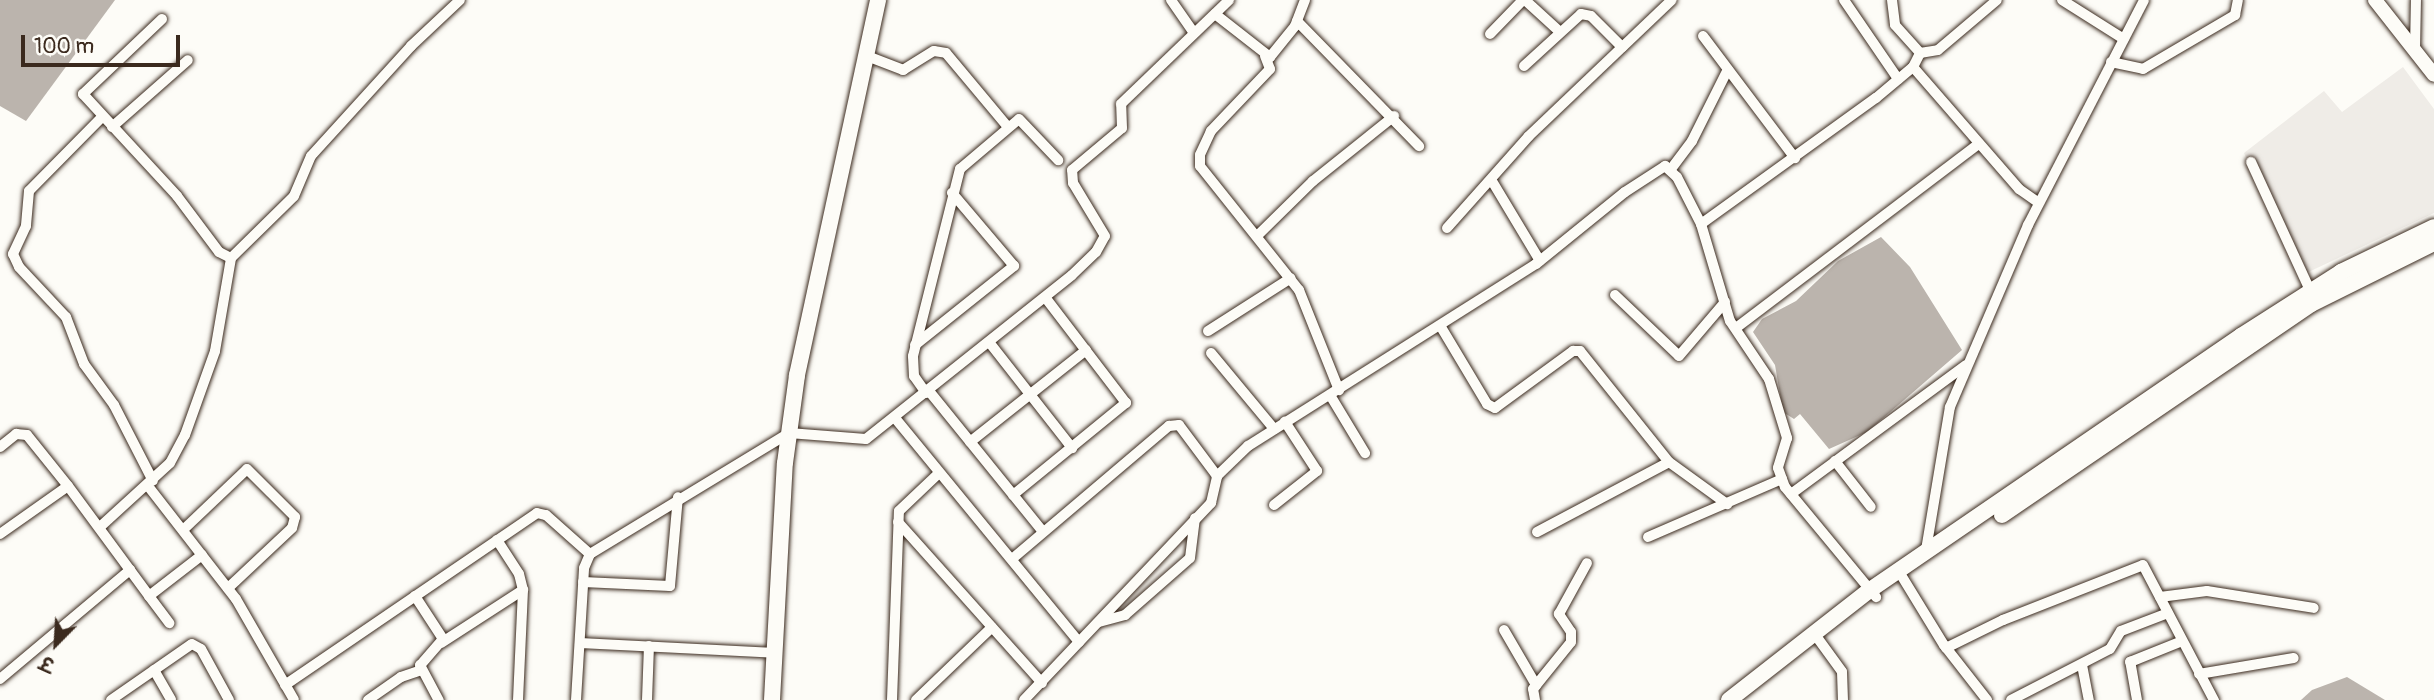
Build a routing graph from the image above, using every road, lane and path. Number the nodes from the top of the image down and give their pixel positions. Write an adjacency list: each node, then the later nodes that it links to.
1 (878, 0): 27 (highway)
2 (1171, 0): 20 (street)
3 (1229, 0): 16 (street)
4 (1305, 0): 18 (street)
5 (1524, 0): 19 (street); 21 (street)
6 (1672, 0): 24 (street)
7 (1844, 0): 35 (street)
8 (1892, 0): 26 (street)
9 (1997, 0): 26 (street)
10 (2144, 0): 23 (street)
11 (2238, 0): 30 (street)
12 (2375, 0): 25 (main road)
13 (2416, 0): 25 (street)
14 (457, 1): 54 (street)
15 (2066, 1): 23 (street)
16 (1215, 14): 20 (street); 28 (street)
17 (162, 19): 37 (street)
18 (1297, 21): 28 (street); 36 (street)
19 (1560, 32): 24 (street); 31 (street)
20 (1194, 33): 59 (street)
21 (1490, 34)
22 (1703, 36): 33 (street)
23 (2124, 39): 30 (street)
24 (1622, 47): 46 (street)
25 (2415, 50): 34 (main road)
26 (1920, 53): 32 (street)
27 (867, 56): 38 (street); 75 (highway)
28 (1265, 56): 52 (street)
29 (188, 60): 39 (street)
30 (2111, 62): 48 (street)
31 (1524, 66)
32 (1913, 67): 35 (street); 40 (street)
33 (1728, 69): 42 (street); 45 (street)
34 (2434, 75)
35 (1898, 79): 42 (street)
36 (1394, 116): 41 (street); 52 (street)
37 (102, 117): 39 (street); 85 (street)
38 (1007, 126): 43 (street); 47 (street)
39 (112, 127): 54 (street)
40 (1979, 144): 48 (street); 62 (street)
41 (1419, 146)
42 (1795, 158): 49 (street)
43 (1058, 160)
44 (2251, 162): 57 (street)
45 (1671, 169): 49 (street); 55 (street)
46 (1492, 181): 51 (street); 55 (street)
47 (952, 193): 65 (street); 65 (street)
48 (2039, 203): 68 (street)
49 (1701, 224): 60 (street)
50 (2434, 227): 57 (highway)
51 (1447, 228)
52 (1258, 235): 56 (street)
53 (2434, 243): 108 (highway)
54 (231, 258): 85 (street)
55 (1540, 261): 61 (street)
56 (1291, 278): 63 (street); 70 (street)
57 (2310, 290): 102 (highway)
58 (1615, 295): 60 (street)
59 (1045, 297): 64 (street); 66 (street)
60 (1725, 302): 62 (street)
61 (1441, 327): 70 (street); 81 (street)
62 (1736, 328): 84 (street)
63 (1208, 331)
64 (989, 342): 69 (street); 71 (street)
65 (915, 345): 69 (street)
66 (1086, 350): 71 (street); 78 (street)
67 (1211, 354): 74 (street)
68 (1967, 364): 80 (street); 102 (street)
69 (928, 392): 72 (street); 76 (street)
70 (1334, 393): 73 (street); 79 (street)
71 (1030, 394): 76 (street); 78 (street)
72 (895, 418): 75 (street); 82 (street)
73 (1285, 422): 74 (street); 91 (street)
74 (1274, 429): 83 (street)
75 (789, 433): 89 (street); 129 (highway)
76 (970, 442): 88 (street)
77 (0, 447): 86 (street)
78 (1072, 448): 88 (street)
79 (1365, 453)
80 (1835, 461): 87 (street); 92 (street)
81 (1669, 462): 90 (street); 98 (street)
82 (939, 473): 94 (street); 105 (street)
83 (1217, 476): 93 (street); 97 (street)
84 (1782, 479): 87 (street); 90 (street)
85 (151, 484): 95 (street); 96 (street)
86 (68, 486): 95 (street); 99 (street)
87 (1791, 494): 112 (street)
88 (1013, 495): 97 (street)
89 (678, 497): 103 (street); 109 (street)
90 (1727, 504): 100 (street)
91 (1274, 505)
92 (1871, 507)
93 (1195, 518): 118 (street); 118 (street)
94 (898, 522): 120 (street); 150 (street)
95 (101, 526): 107 (street)
96 (183, 530): 104 (street); 110 (street)
97 (1043, 532): 105 (street)
98 (1537, 532)
99 (0, 534)
100 (1648, 537)
101 (497, 540): 103 (street); 111 (street); 114 (street)
102 (1926, 550): 108 (highway)
103 (590, 554): 109 (street)
104 (202, 555): 110 (street); 113 (street)
105 (1012, 559): 124 (street)
106 (1587, 563): 138 (street)
107 (130, 570): 113 (street); 135 (street)
108 (1901, 574): 112 (highway); 128 (street)
109 (583, 582): 126 (street)
110 (228, 588): 137 (street)
111 (523, 590): 125 (street); 146 (street)
112 (1873, 594): 122 (highway); 154 (highway)
113 (149, 596): 119 (street)
114 (415, 596): 125 (street); 137 (street)
115 (2160, 597): 116 (street); 117 (street); 128 (street)
116 (2314, 608)
117 (2168, 613): 123 (street); 131 (street)
118 (1099, 622): 124 (street)
119 (169, 623)
120 (992, 627): 136 (street); 151 (street)
121 (1504, 630): 138 (street)
122 (1819, 640): 155 (highway); 156 (street)
123 (2182, 641): 134 (street); 160 (street)
124 (1079, 642): 136 (street)
125 (441, 643): 133 (street)
126 (580, 643): 127 (street); 147 (street)
127 (649, 646): 129 (street); 148 (street)
128 (1946, 648): 157 (street)
129 (775, 653): 149 (highway)
130 (2294, 658): 134 (street)
131 (2082, 665): 139 (street); 159 (street)
132 (154, 670): 140 (street); 141 (street); 142 (street)
133 (421, 670): 144 (street); 145 (street)
134 (2199, 674): 161 (street)
135 (0, 679)
136 (1042, 682): 152 (street)
137 (285, 685): 143 (street)
138 (1536, 685): 153 (street)
139 (2025, 697): 158 (street)
140 (111, 700)
141 (171, 700)
142 (229, 700)
143 (294, 700)
144 (368, 700)
145 (439, 700)
146 (518, 700)
147 (576, 700)
148 (647, 700)
149 (772, 700)
150 (892, 700)
151 (916, 700)
152 (1024, 700)
153 (1535, 700)
154 (1729, 700)
155 (1745, 700)
156 (1843, 700)
157 (1987, 700)
158 (2011, 700)
159 (2089, 700)
160 (2137, 700)
161 (2214, 700)

